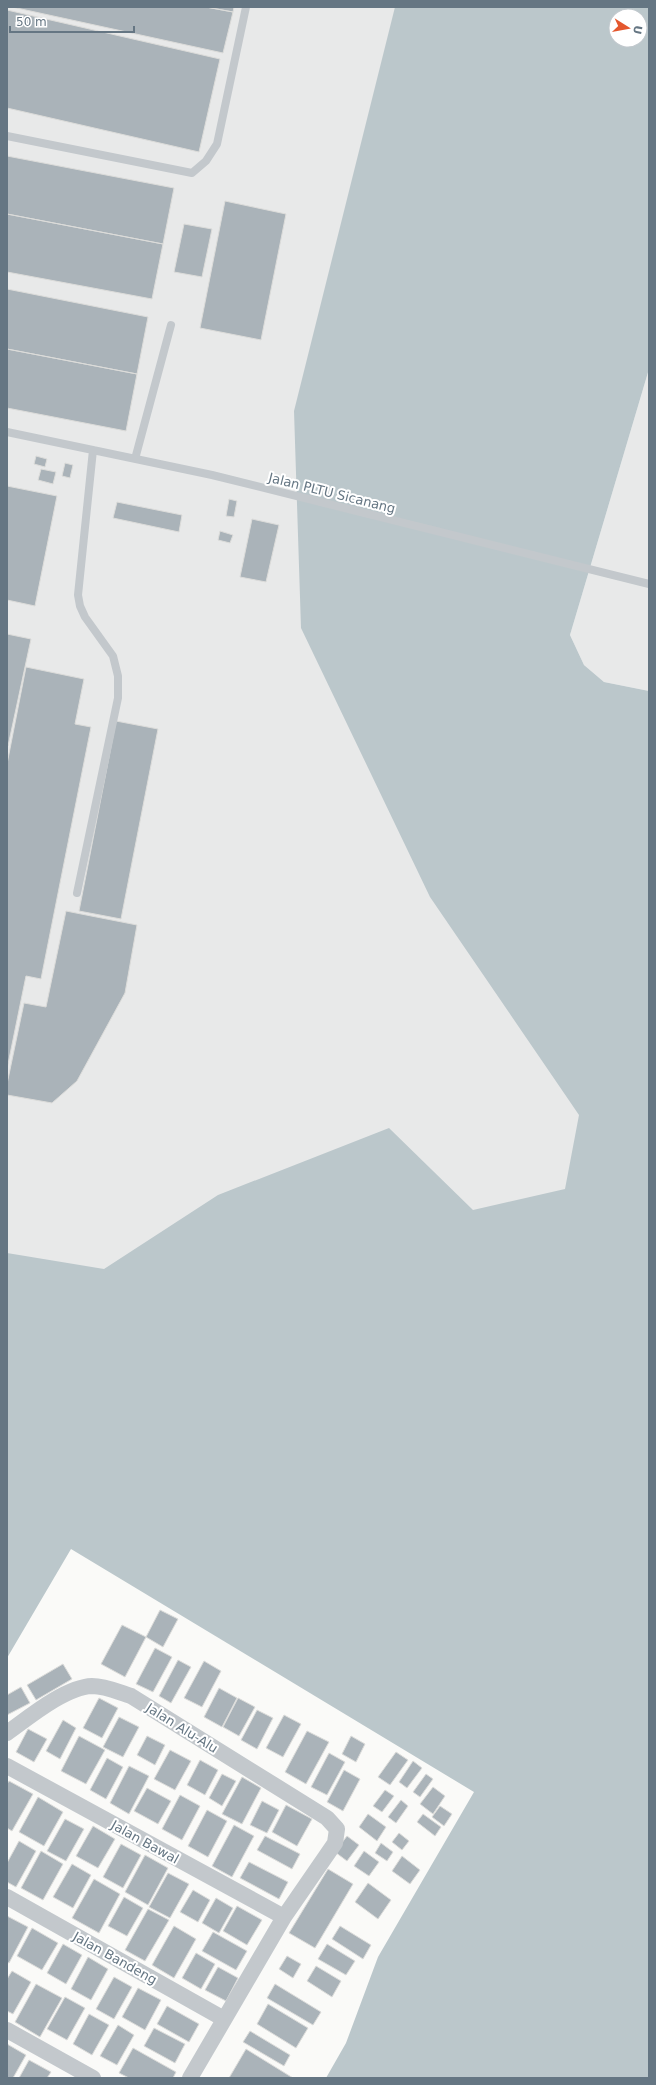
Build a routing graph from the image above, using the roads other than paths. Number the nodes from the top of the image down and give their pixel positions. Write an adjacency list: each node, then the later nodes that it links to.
1 (246, 7): 2 (lane)
2 (7, 136)
3 (171, 326): 6 (lane)
4 (7, 432): 5 (lane, Jalan PLTU Sicanang)
5 (93, 450): 6 (lane, Jalan PLTU Sicanang); 8 (lane)
6 (135, 459): 7 (lane, Jalan PLTU Sicanang)
7 (649, 584)
8 (77, 893)
9 (7, 1733): 12 (street, Jalan Alu-Alu)
10 (7, 1766): 12 (street, Jalan Bawal)
11 (7, 1897): 13 (street, Jalan Bandeng)
12 (284, 1917): 13 (street)
13 (224, 2019): 16 (street)
14 (7, 2030): 15 (street)
15 (93, 2078)
16 (190, 2078)

